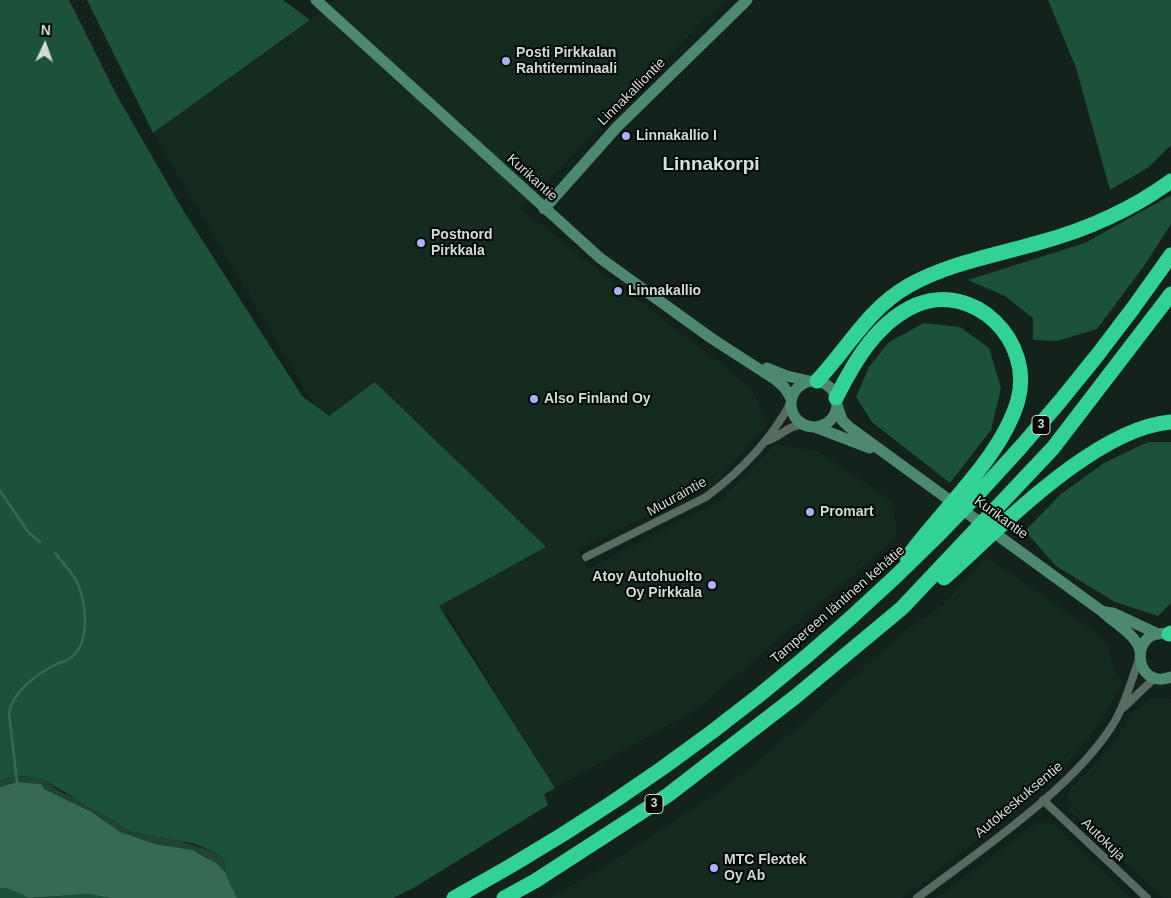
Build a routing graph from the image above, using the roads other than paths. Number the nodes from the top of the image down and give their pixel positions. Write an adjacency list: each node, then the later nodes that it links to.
1 (316, 0): 4 (main road, Kurikantie)
2 (747, 0): 4 (main road, Linnakalliontie)
3 (1171, 181): 8 (highway)
4 (544, 209): 7 (main road, Kurikantie)
5 (1171, 255): 16 (highway, Tampereen läntinen kehätie / 3)
6 (1171, 294): 17 (highway, 3)
7 (744, 359): 8 (main road, Kurikantie); 9 (main road, Kurikantie)
8 (813, 381): 9 (main road); 10 (main road)
9 (791, 400): 12 (main road); 13 (street, Muuraintie)
10 (836, 402): 12 (main road); 14 (main road, Kurikantie); 16 (highway)
11 (1171, 422): 17 (highway)
12 (810, 426): 13 (street, Muuraintie); 14 (main road, Kurikantie)
13 (767, 441): 15 (street, Muuraintie)
14 (880, 452): 18 (main road, Kurikantie)
15 (586, 557)
16 (892, 580): 24 (highway, Tampereen läntinen kehätie / 3)
17 (902, 608): 25 (highway, 3)
18 (1103, 612): 19 (main road, Kurikantie); 20 (main road, Kurikantie)
19 (1167, 634): 20 (main road)
20 (1140, 654): 21 (main road, Kurikantie); 22 (street, Autokeskuksentie)
21 (1165, 679): 22 (street, Autokeskuksentie)
22 (1122, 708): 23 (street, Autokeskuksentie)
23 (1044, 800): 26 (street, Autokeskuksentie); 27 (street, Autokuja)
24 (454, 898)
25 (504, 898)
26 (917, 898)
27 (1147, 898)

